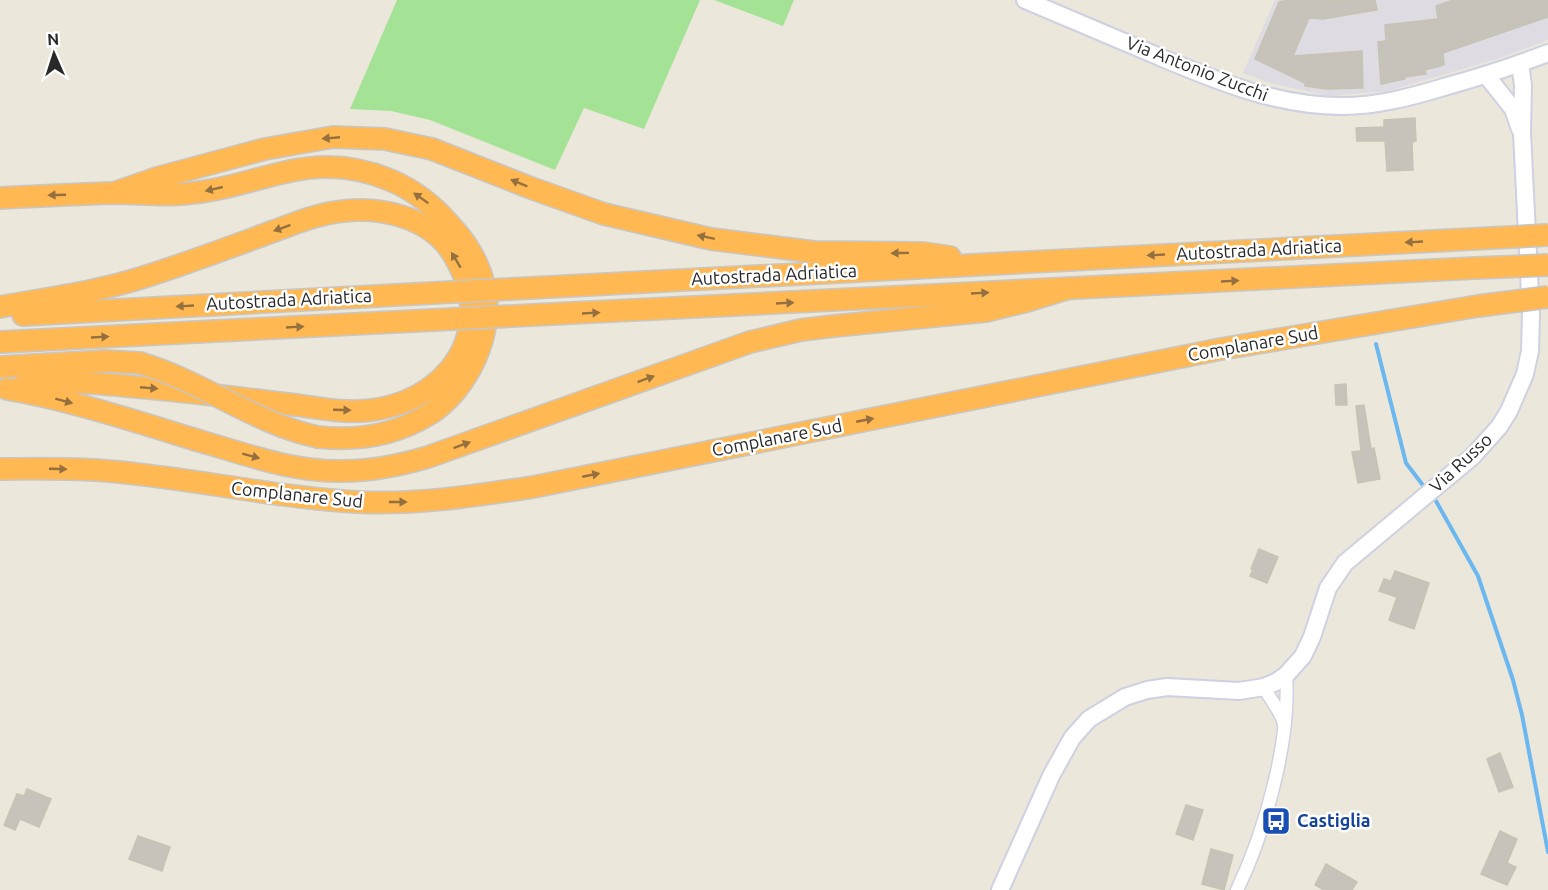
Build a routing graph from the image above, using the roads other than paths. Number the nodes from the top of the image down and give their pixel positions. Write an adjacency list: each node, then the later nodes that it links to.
1 (1025, 0): 4 (street, Via Antonio Zucchi)
2 (1548, 53): 3 (street, Via Antonio Zucchi)
3 (1520, 64): 4 (street, Via Antonio Zucchi); 5 (street, Via Russo)
4 (1486, 75): 5 (street, Via Russo)
5 (1522, 133): 19 (street, Via Russo)
6 (114, 193): 7 (highway, one-way to 7); 9 (highway, one-way to 6); 16 (highway, one-way to 6, bridge)
7 (0, 198)
8 (1548, 236): 9 (highway, Autostrada Adriatica, one-way to 9, bridge)
9 (978, 264): 14 (highway, Autostrada Adriatica, one-way to 14, bridge)
10 (1548, 265): 11 (highway, Autostrada Adriatica, one-way to 10, bridge)
11 (1066, 289): 15 (highway, Autostrada Adriatica, one-way to 11, bridge); 17 (highway, one-way to 11)
12 (1548, 297): 18 (highway, Complanare Sud, one-way to 12, bridge)
13 (0, 307): 17 (highway, one-way to 13)
14 (0, 316)
15 (0, 342)
16 (0, 367)
17 (4, 390)
18 (0, 469)
19 (1286, 675): 20 (street, Via Russo); 21 (street)
20 (1264, 687): 21 (street); 22 (street)
21 (1284, 726): 23 (street)
22 (1000, 890)
23 (1237, 890)

